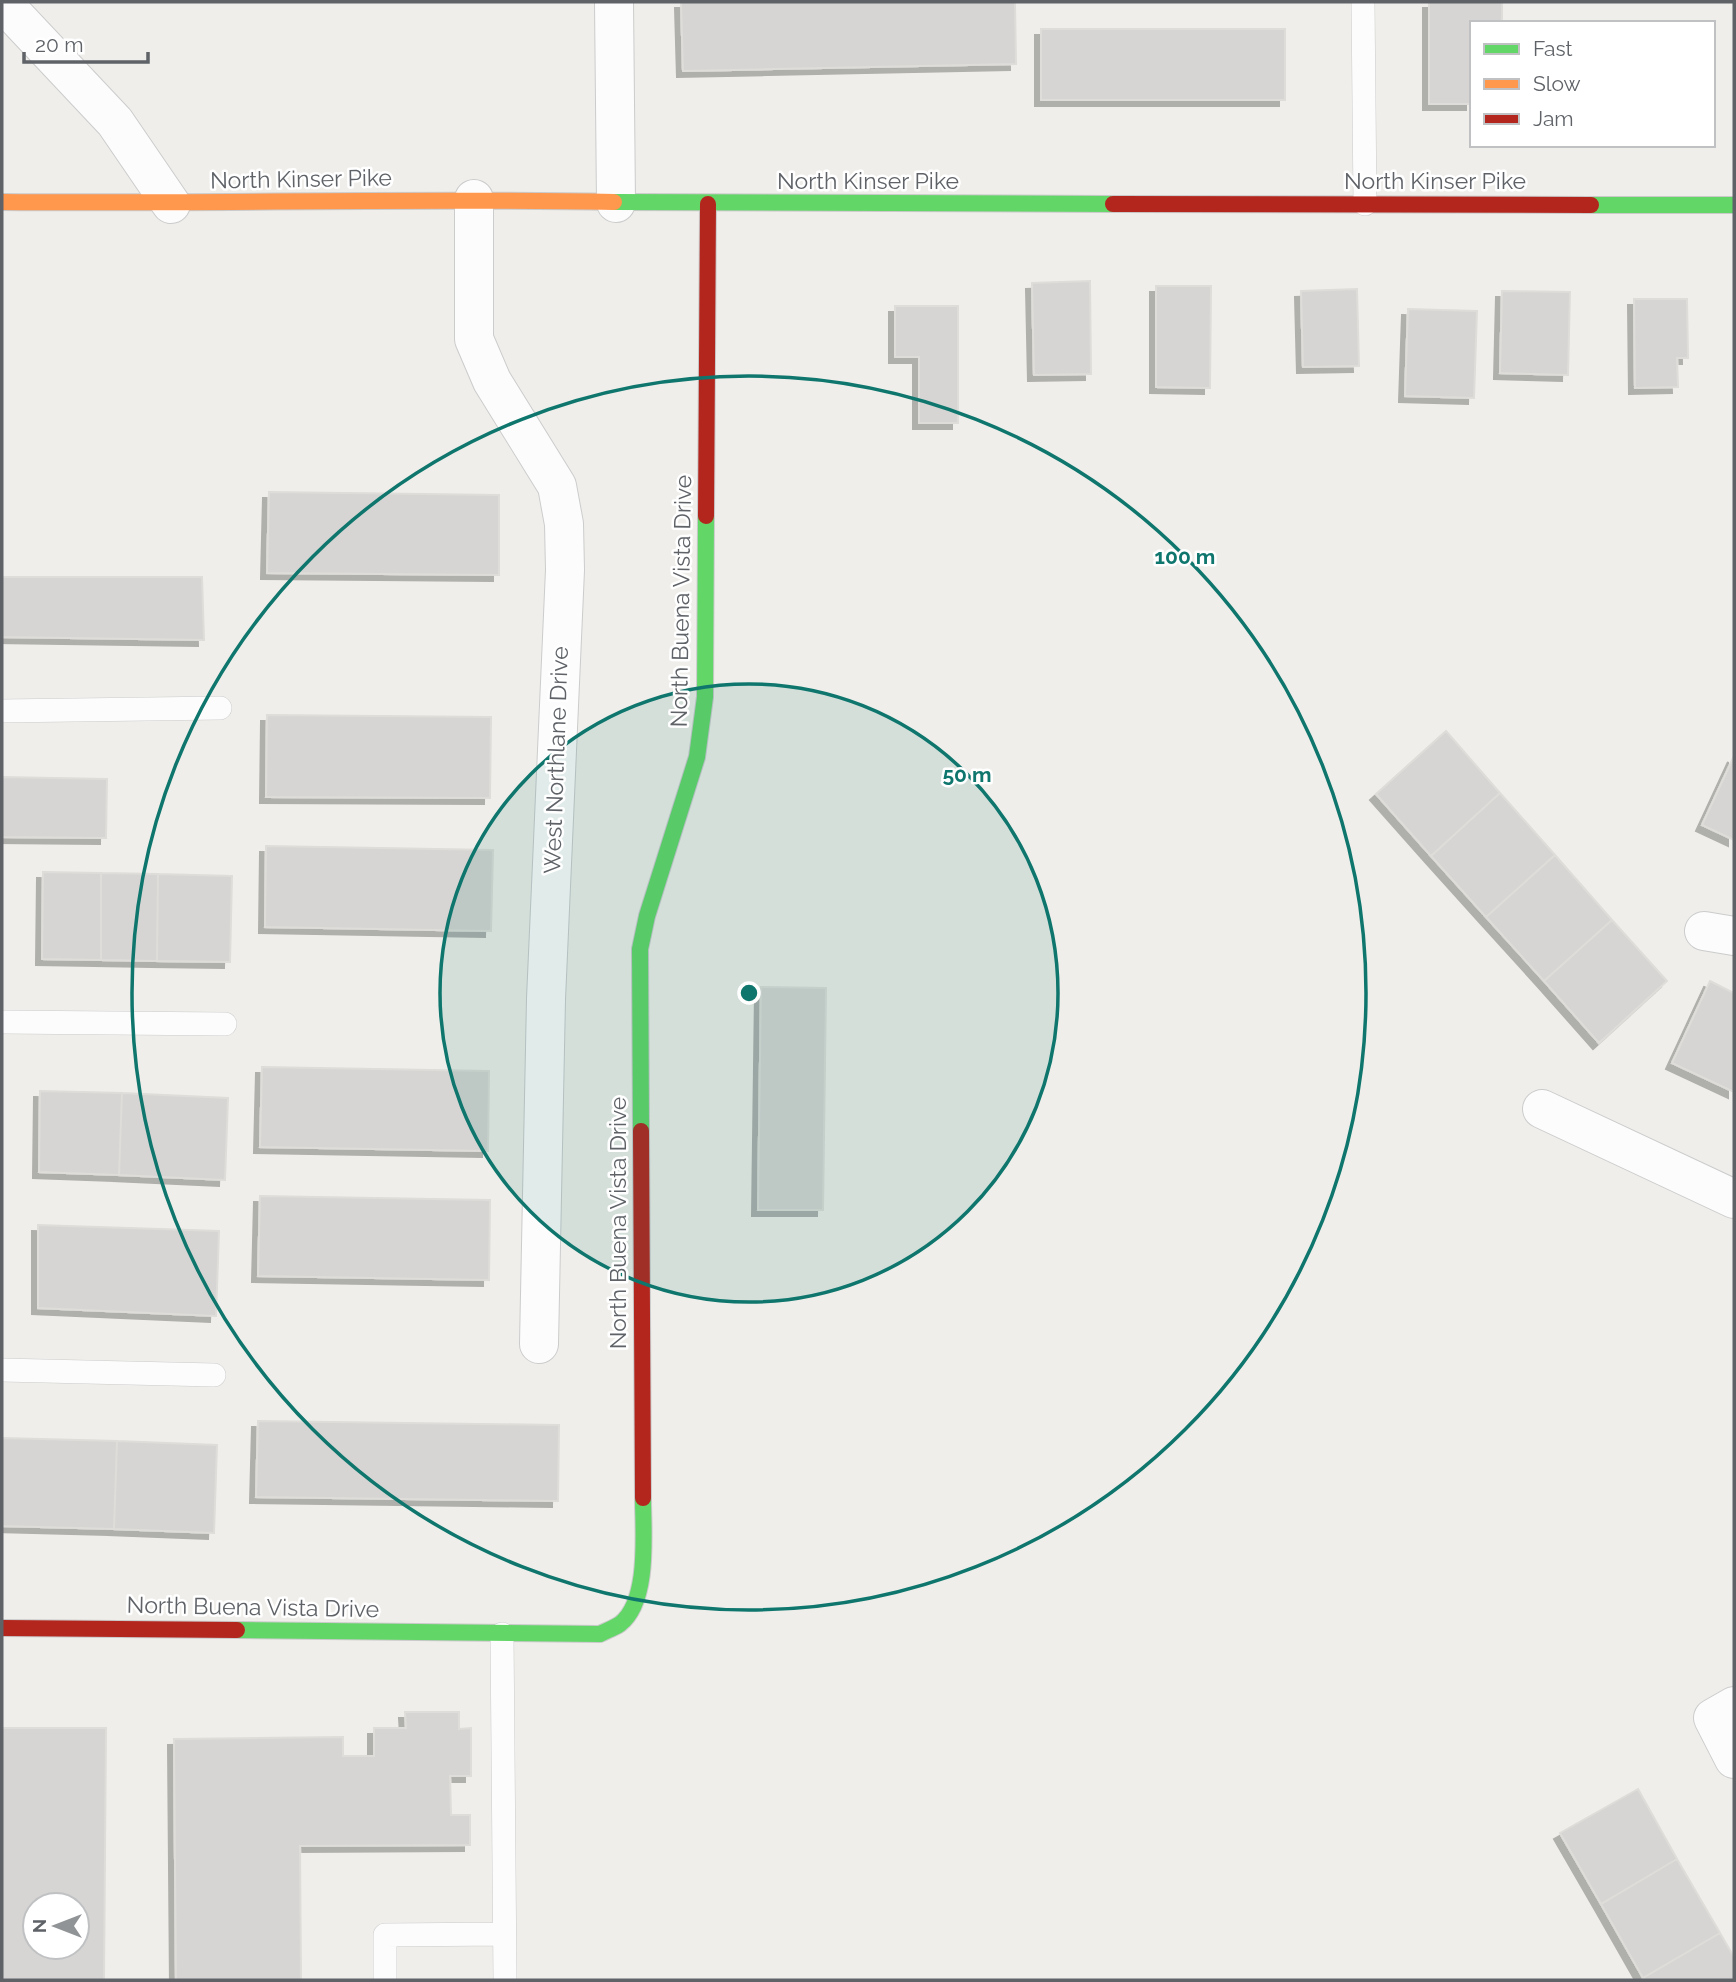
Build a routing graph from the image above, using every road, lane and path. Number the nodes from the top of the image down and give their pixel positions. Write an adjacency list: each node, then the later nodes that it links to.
1 (2, 2): 7 (street)
2 (614, 2): 6 (street)
3 (1363, 2): 9 (lane)
4 (474, 199): 6 (street, North Kinser Pike); 7 (street, North Kinser Pike); 17 (street, West Northlane Drive)
5 (2, 202): 7 (street, North Kinser Pike)
6 (616, 202): 8 (street, North Kinser Pike)
7 (171, 204)
8 (708, 204): 9 (street, North Kinser Pike); 21 (street, North Buena Vista Drive)
9 (1366, 204): 10 (street, North Kinser Pike)
10 (1734, 205)
11 (220, 708): 12 (lane)
12 (2, 711)
13 (2, 1022): 14 (lane)
14 (225, 1024)
15 (1542, 1110): 16 (street)
16 (1734, 1199)
17 (539, 1344)
18 (2, 1370): 19 (lane)
19 (214, 1375)
20 (2, 1628): 21 (street, North Buena Vista Drive)
21 (502, 1634): 24 (lane)
22 (1734, 1706): 23 (street)
23 (1734, 1759)
24 (505, 1934): 25 (lane); 26 (lane)
25 (385, 1980)
26 (505, 1980)

